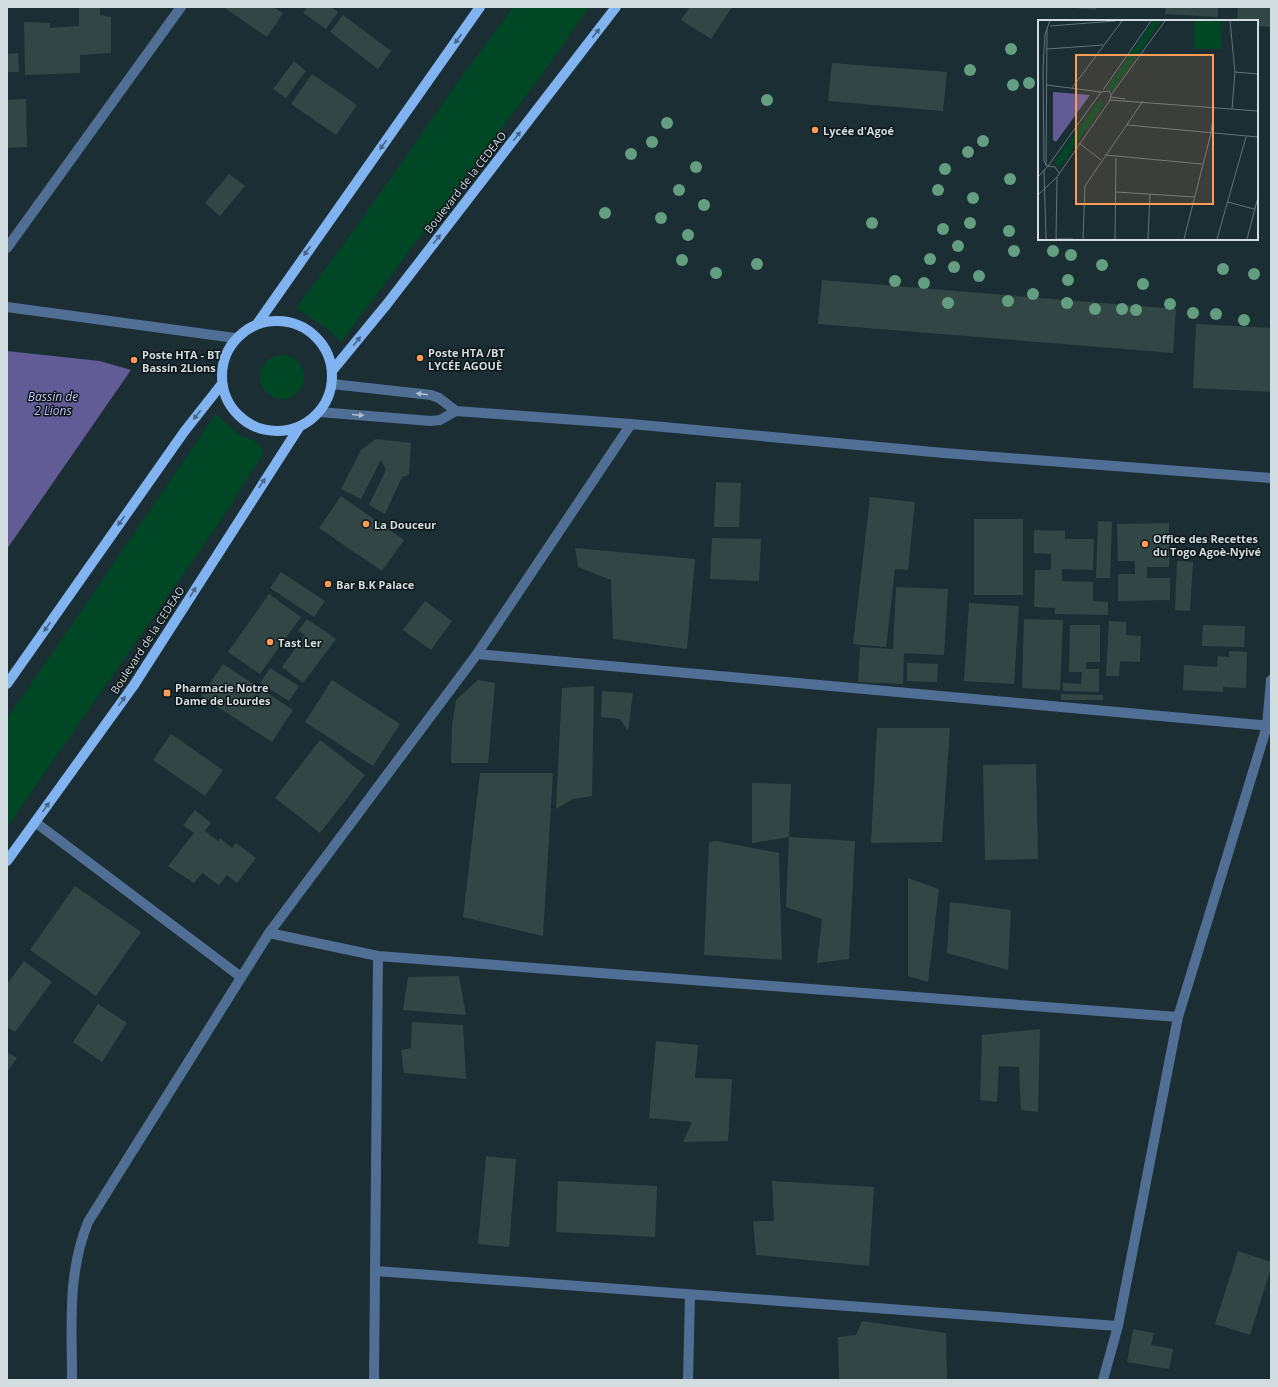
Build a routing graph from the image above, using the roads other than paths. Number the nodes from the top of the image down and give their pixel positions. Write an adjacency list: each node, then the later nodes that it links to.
1 (181, 7): 4 (street)
2 (480, 7): 6 (main road, one-way to 6)
3 (616, 7): 8 (main road, Boulevard de la CEDEAO, one-way to 3)
4 (7, 248)
5 (7, 307): 7 (street)
6 (257, 324): 7 (main road); 8 (main road)
7 (235, 338): 10 (main road)
8 (332, 371): 9 (main road)
9 (332, 384): 11 (street, one-way to 9); 12 (main road)
10 (221, 385): 14 (main road); 18 (main road, one-way to 18)
11 (456, 411): 12 (street, one-way to 11); 13 (street)
12 (319, 412): 14 (main road)
13 (631, 424): 15 (street); 16 (street)
14 (300, 426): 20 (main road, Boulevard de la CEDEAO, one-way to 14)
15 (1271, 478)
16 (477, 654): 19 (street); 22 (street)
17 (1271, 680): 19 (street)
18 (7, 684)
19 (1269, 726): 25 (street)
20 (35, 822): 21 (main road, Boulevard de la CEDEAO); 24 (street)
21 (7, 861)
22 (269, 933): 23 (street); 24 (street)
23 (378, 956): 25 (street); 26 (street)
24 (241, 977): 29 (street)
25 (1178, 1017): 28 (street)
26 (376, 1271): 27 (street); 30 (street)
27 (690, 1295): 28 (street); 31 (street)
28 (1118, 1326): 32 (street)
29 (72, 1380)
30 (374, 1380)
31 (688, 1380)
32 (1103, 1380)

